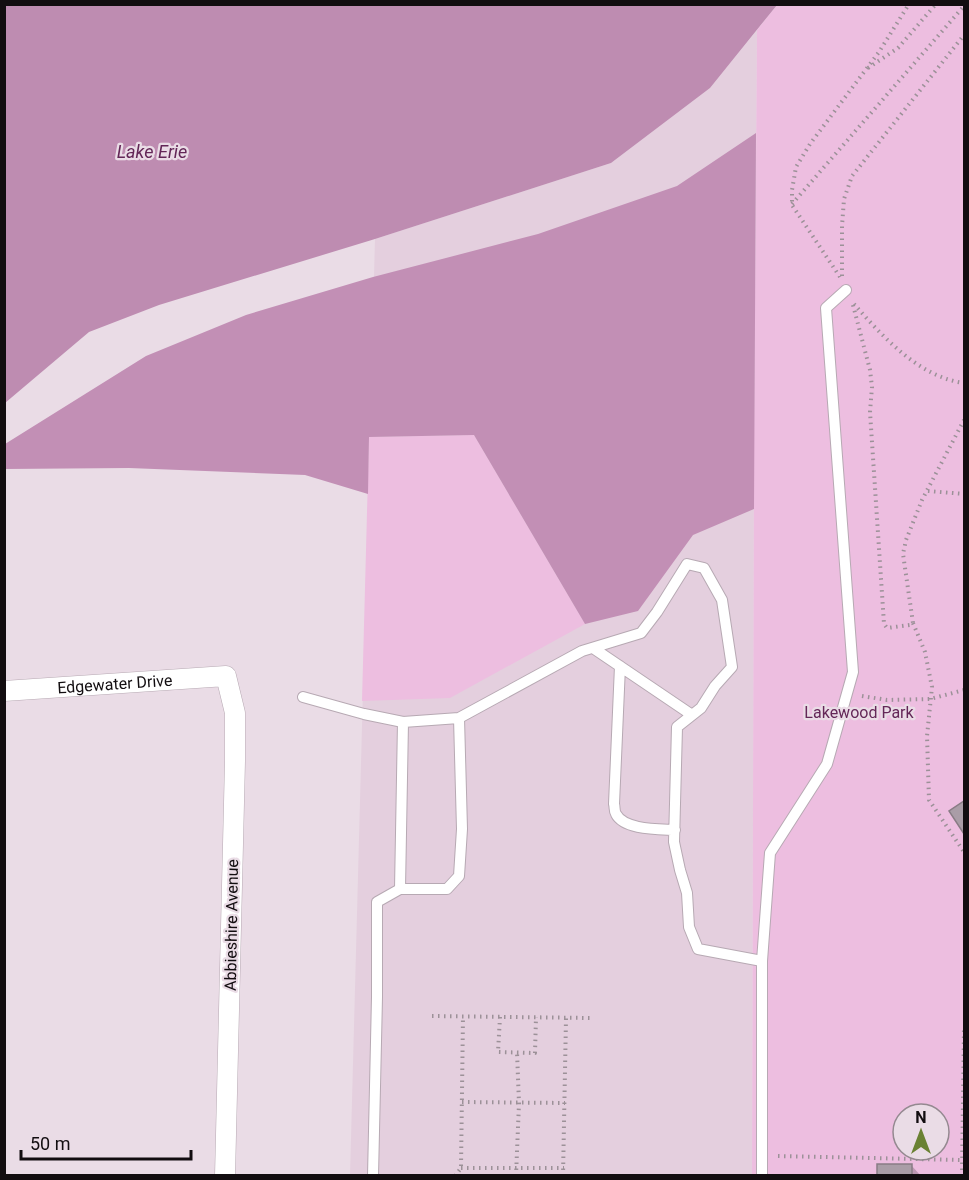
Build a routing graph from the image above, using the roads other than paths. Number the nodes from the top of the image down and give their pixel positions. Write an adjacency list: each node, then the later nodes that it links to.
1 (846, 290): 12 (lane)
2 (593, 648): 3 (lane); 7 (lane); 8 (lane)
3 (620, 666): 7 (lane); 10 (lane)
4 (226, 676): 5 (street, Edgewater Drive); 13 (street, Abbieshire Avenue)
5 (4, 691)
6 (303, 697): 9 (lane)
7 (692, 715): 10 (lane)
8 (459, 718): 9 (lane); 11 (lane)
9 (403, 722): 11 (lane)
10 (675, 830): 12 (lane)
11 (400, 889): 14 (lane)
12 (762, 961): 15 (lane)
13 (225, 1176)
14 (373, 1176)
15 (762, 1176)

